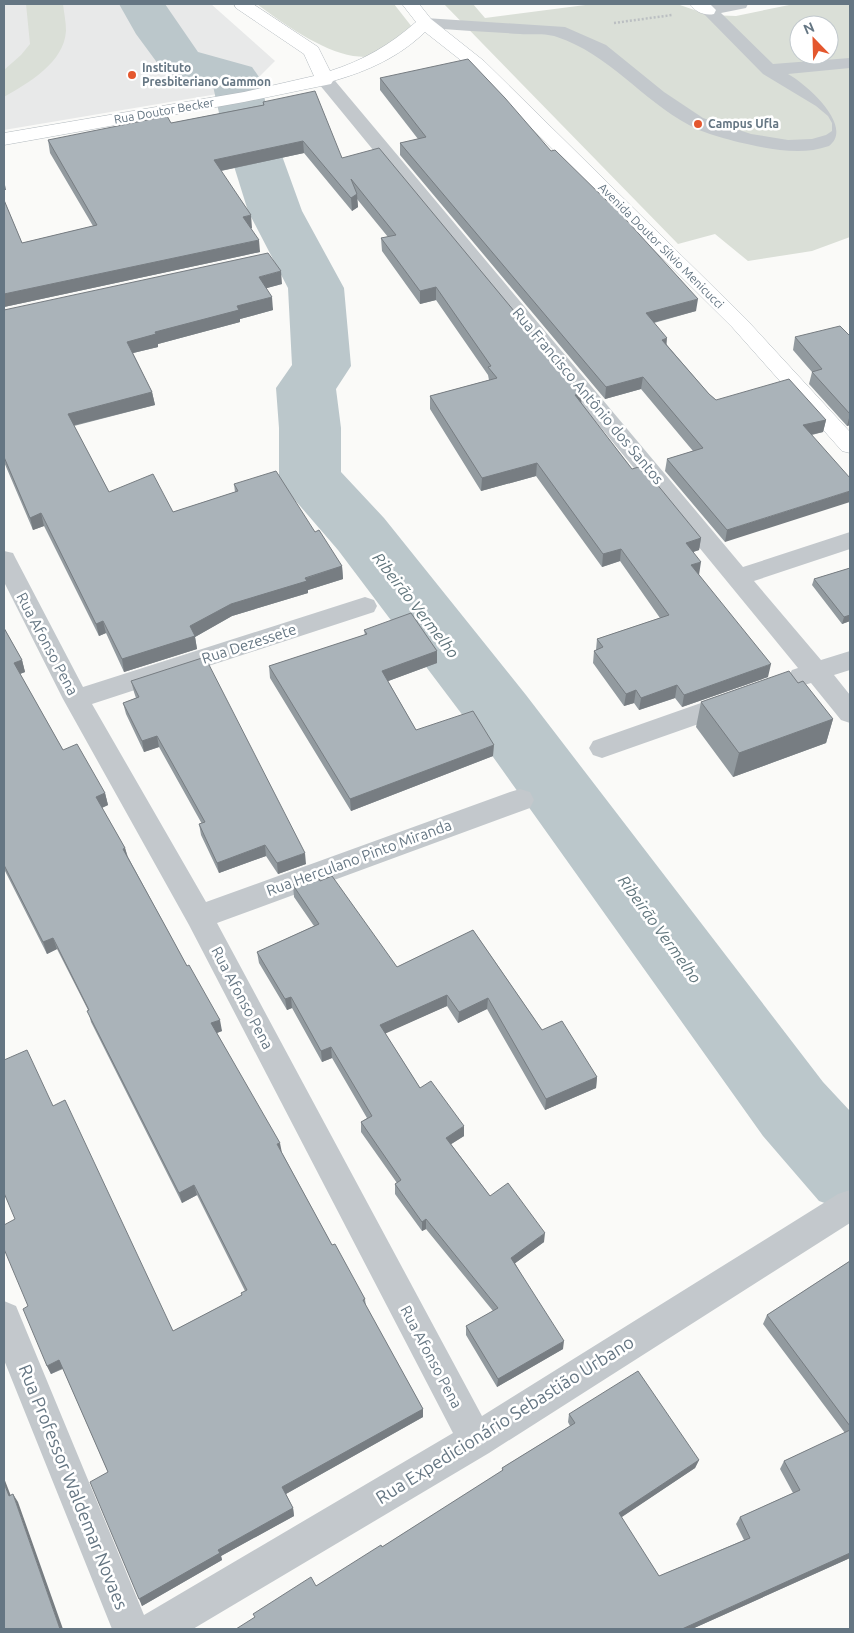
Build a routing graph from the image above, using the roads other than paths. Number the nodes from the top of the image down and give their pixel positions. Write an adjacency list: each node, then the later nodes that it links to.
1 (242, 4): 7 (main road)
2 (410, 4): 5 (main road, Avenida Doutor Sílvio Menicucci)
3 (740, 4): 4 (street)
4 (703, 7): 11 (street)
5 (426, 23): 6 (main road, Rua Doutor Becker); 8 (main road, Avenida Doutor Sílvio Menicucci); 11 (street)
6 (402, 46): 8 (main road); 9 (main road, Rua Doutor Becker)
7 (312, 51): 9 (main road); 12 (main road)
8 (464, 53): 14 (main road, Avenida Doutor Sílvio Menicucci)
9 (369, 62): 12 (main road, Rua Doutor Becker)
10 (850, 63): 11 (street)
11 (769, 70)
12 (325, 80): 13 (main road, Rua Doutor Becker); 17 (street, Rua Francisco Antônio dos Santos)
13 (4, 140)
14 (850, 446)
15 (850, 540): 17 (street)
16 (4, 559): 18 (street, Rua Afonso Pena)
17 (739, 577): 21 (street, Rua Francisco Antônio dos Santos)
18 (11, 595): 22 (street, Rua Afonso Pena)
19 (365, 606): 22 (street, Rua Dezessete)
20 (850, 660): 21 (street)
21 (816, 671): 23 (street, Rua Francisco Antônio dos Santos); 24 (street)
22 (76, 699): 26 (street, Rua Afonso Pena)
23 (850, 713)
24 (602, 748)
25 (520, 800): 26 (street, Rua Herculano Pinto Miranda)
26 (199, 917): 29 (street, Rua Afonso Pena)
27 (838, 1213): 29 (street, Rua Expedicionário Sebastião Urbano)
28 (4, 1318): 30 (street, Rua Professor Waldemar Novaes)
29 (476, 1440): 31 (street, Rua Expedicionário Sebastião Urbano)
30 (131, 1629)
31 (157, 1629)

